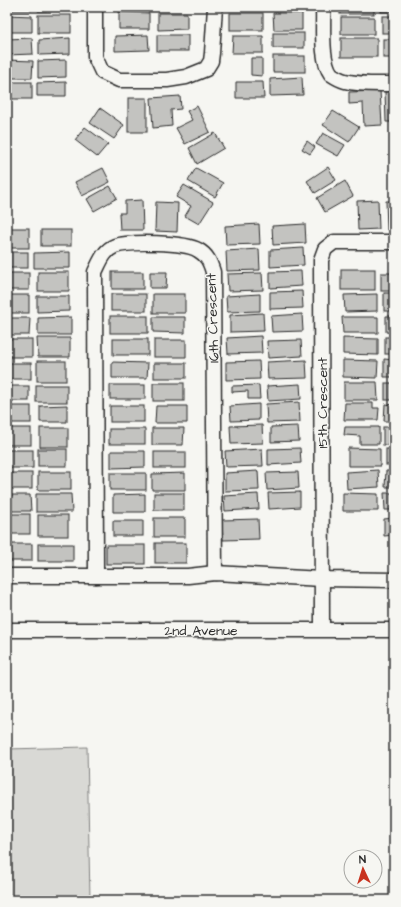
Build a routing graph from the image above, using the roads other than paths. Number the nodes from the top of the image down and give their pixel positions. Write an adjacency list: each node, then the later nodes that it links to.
1 (94, 7): 2 (street)
2 (215, 7)
3 (323, 7): 4 (street)
4 (394, 84)
5 (394, 242): 9 (street, 15th Crescent)
6 (215, 573): 8 (street); 8 (street, 16th Crescent); 9 (street)
7 (7, 576): 8 (street)
8 (96, 576)
9 (322, 579): 10 (street); 11 (street, 15th Crescent)
10 (394, 580)
11 (322, 629): 12 (street, 2nd Avenue); 13 (street, 2nd Avenue)
12 (7, 630)
13 (394, 630)

